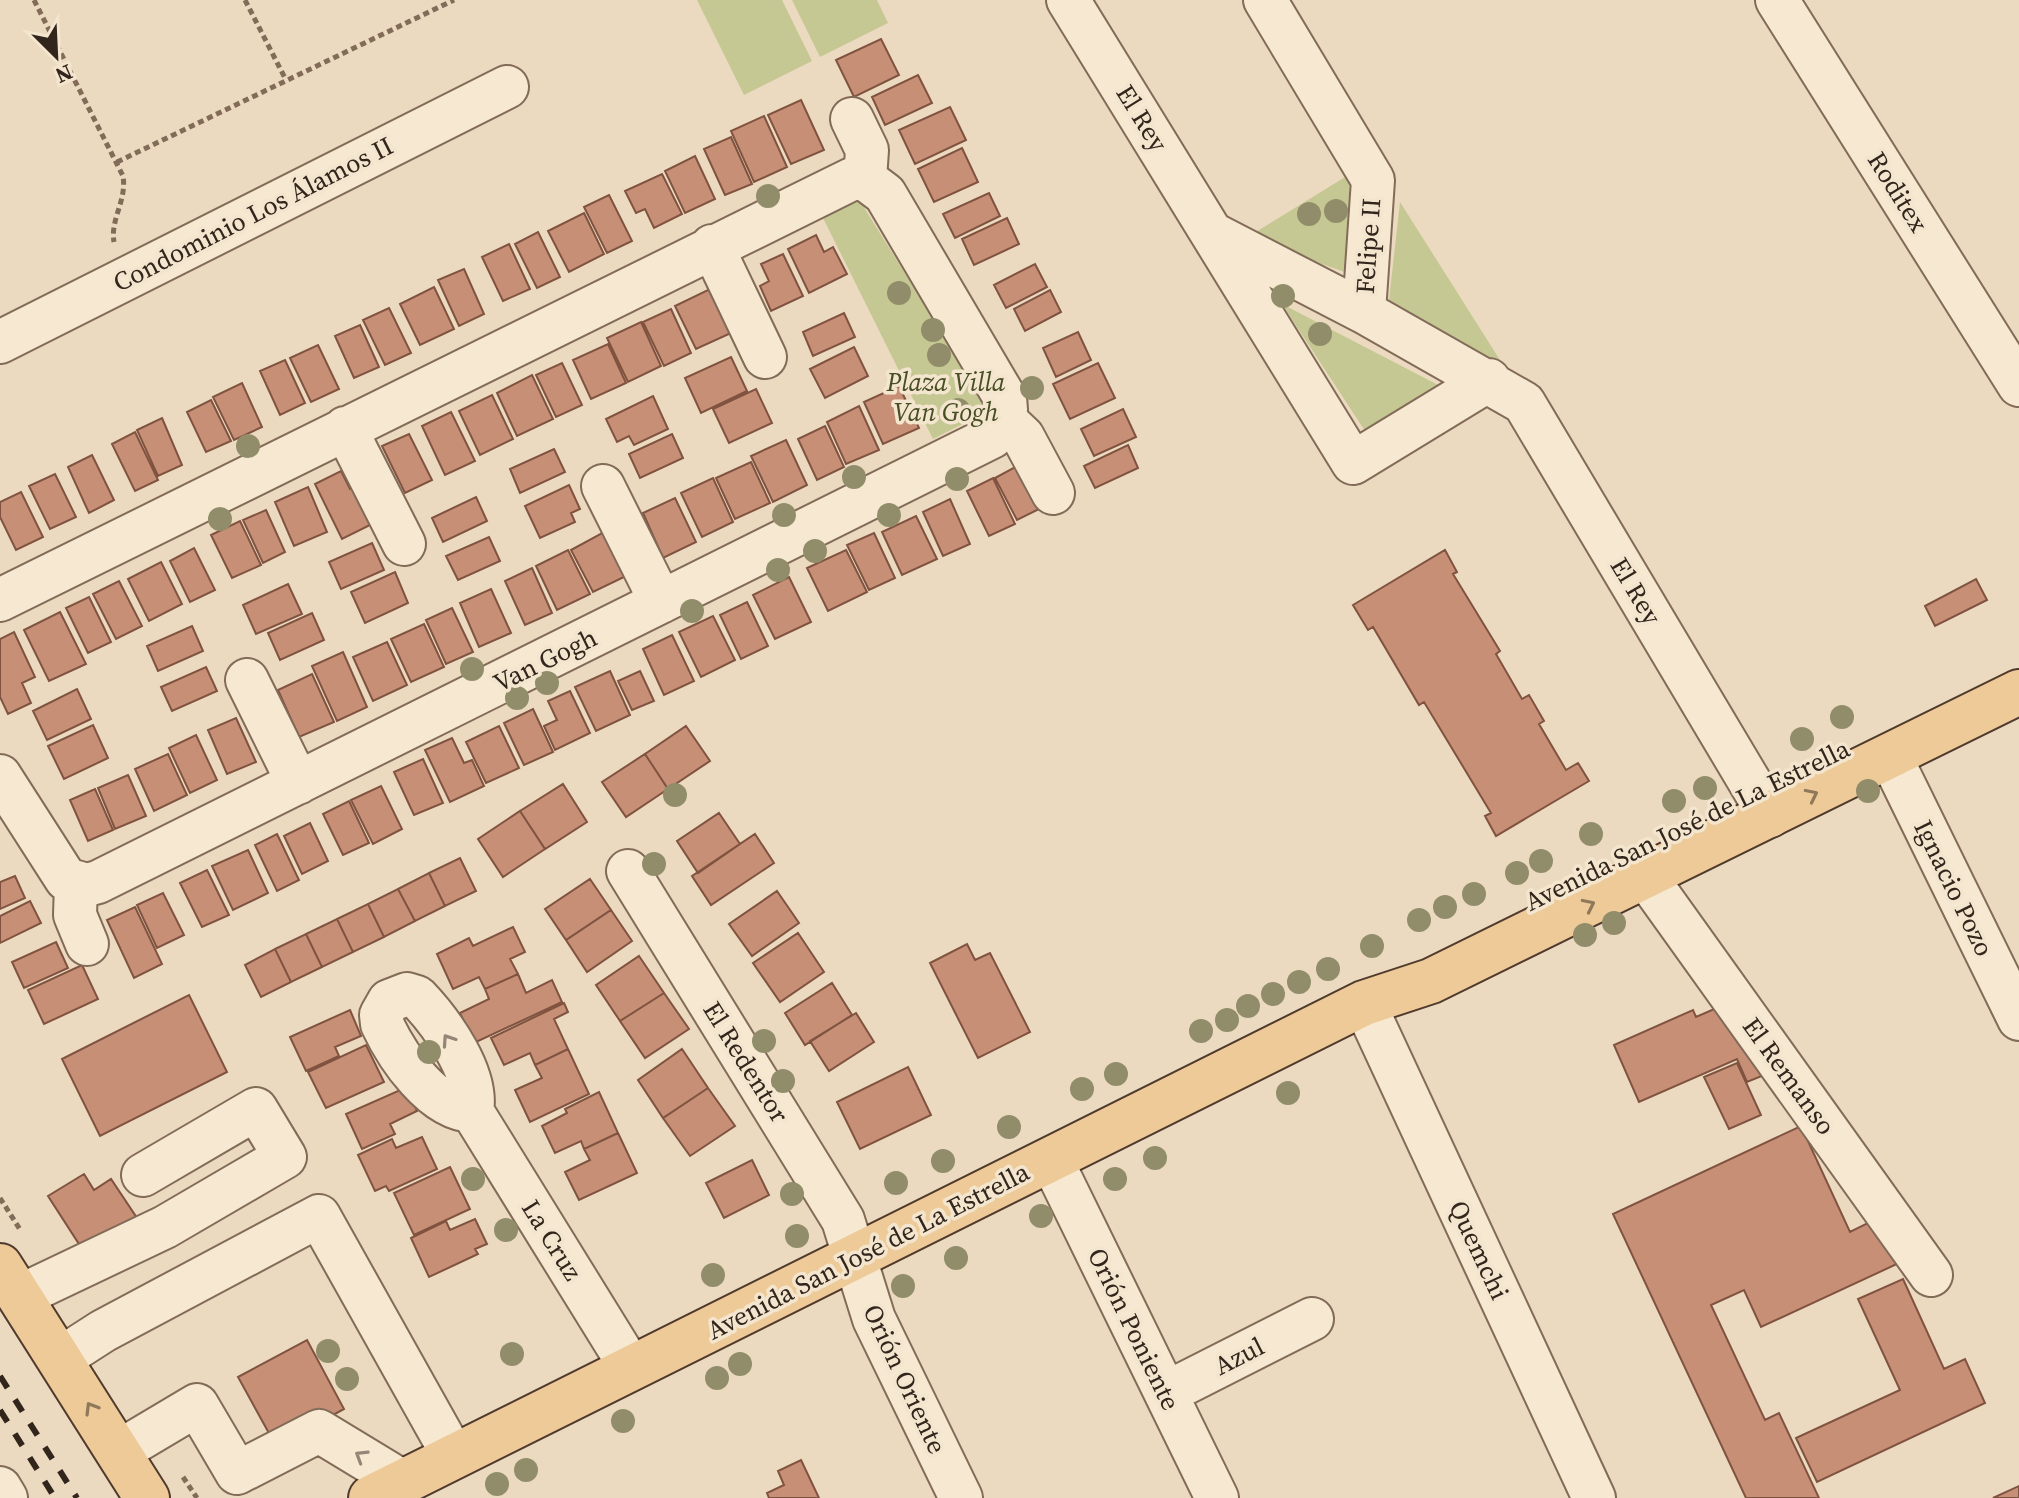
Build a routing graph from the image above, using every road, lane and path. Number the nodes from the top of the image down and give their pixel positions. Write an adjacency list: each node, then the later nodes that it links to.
1 (34, 0): 10 (path)
2 (245, 0): 7 (path)
3 (454, 0): 7 (path)
4 (1068, 0): 12 (street, El Rey)
5 (1265, 0): 15 (street, Felipe II)
6 (1777, 0): 19 (street, Roditex)
7 (286, 80): 10 (path)
8 (507, 87): 14 (street, Condominio Los Álamos II)
9 (852, 119): 11 (street)
10 (117, 162): 14 (path)
11 (865, 179): 13 (street); 20 (street)
12 (1215, 235): 15 (street, El Rey); 18 (street, El Rey)
13 (712, 246): 17 (street); 21 (street)
14 (131, 276): 16 (street, Condominio Los Álamos II)
15 (1364, 312): 18 (street, El Rey)
16 (0, 342)
17 (765, 357)
18 (1489, 380): 33 (street, El Rey)
19 (2019, 385)
20 (1005, 420): 23 (street); 26 (street, Van Gogh)
21 (345, 428): 24 (street); 25 (street)
22 (603, 486): 26 (street)
23 (1053, 493)
24 (404, 544)
25 (0, 600)
26 (661, 602): 32 (street, Van Gogh)
27 (2019, 661): 33 (main road, Avenida San José de La Estrella)
28 (247, 680): 32 (street)
29 (2019, 692): 30 (main road, Avenida San José de La Estrella)
30 (1890, 756): 33 (main road, Avenida San José de La Estrella, one-way to 30); 39 (street, Ignacio Pozo)
31 (0, 776): 36 (street)
32 (298, 783): 36 (street, Van Gogh)
33 (1762, 804): 35 (main road, Avenida San José de La Estrella); 38 (main road, Avenida San José de La Estrella)
34 (628, 871): 43 (street, El Redentor)
35 (1646, 877): 38 (main road, Avenida San José de La Estrella, one-way to 35); 44 (street, El Remanso)
36 (76, 884): 37 (street)
37 (87, 944)
38 (1364, 1003): 41 (main road, Avenida San José de La Estrella); 58 (street, Quemchi)
39 (2019, 1019)
40 (472, 1111): 48 (street, La Cruz)
41 (1051, 1159): 43 (main road, Avenida San José de La Estrella); 49 (street, Orión Poniente)
42 (143, 1175): 45 (street)
43 (855, 1257): 48 (main road, Avenida San José de La Estrella); 56 (street, Orión Oriente)
44 (1931, 1275)
45 (10, 1281): 47 (main road)
46 (1312, 1319): 49 (street, Azul)
47 (61, 1358): 50 (main road, one-way to 47); 51 (street)
48 (631, 1368): 51 (main road, Avenida San José de La Estrella)
49 (1166, 1393): 57 (street, Orión Poniente)
50 (118, 1452): 53 (street, one-way to 50); 55 (main road)
51 (454, 1457): 53 (main road, Avenida San José de La Estrella)
52 (0, 1488): 54 (street)
53 (387, 1490)
54 (6, 1498)
55 (147, 1498)
56 (961, 1498)
57 (1217, 1498)
58 (1594, 1498)

